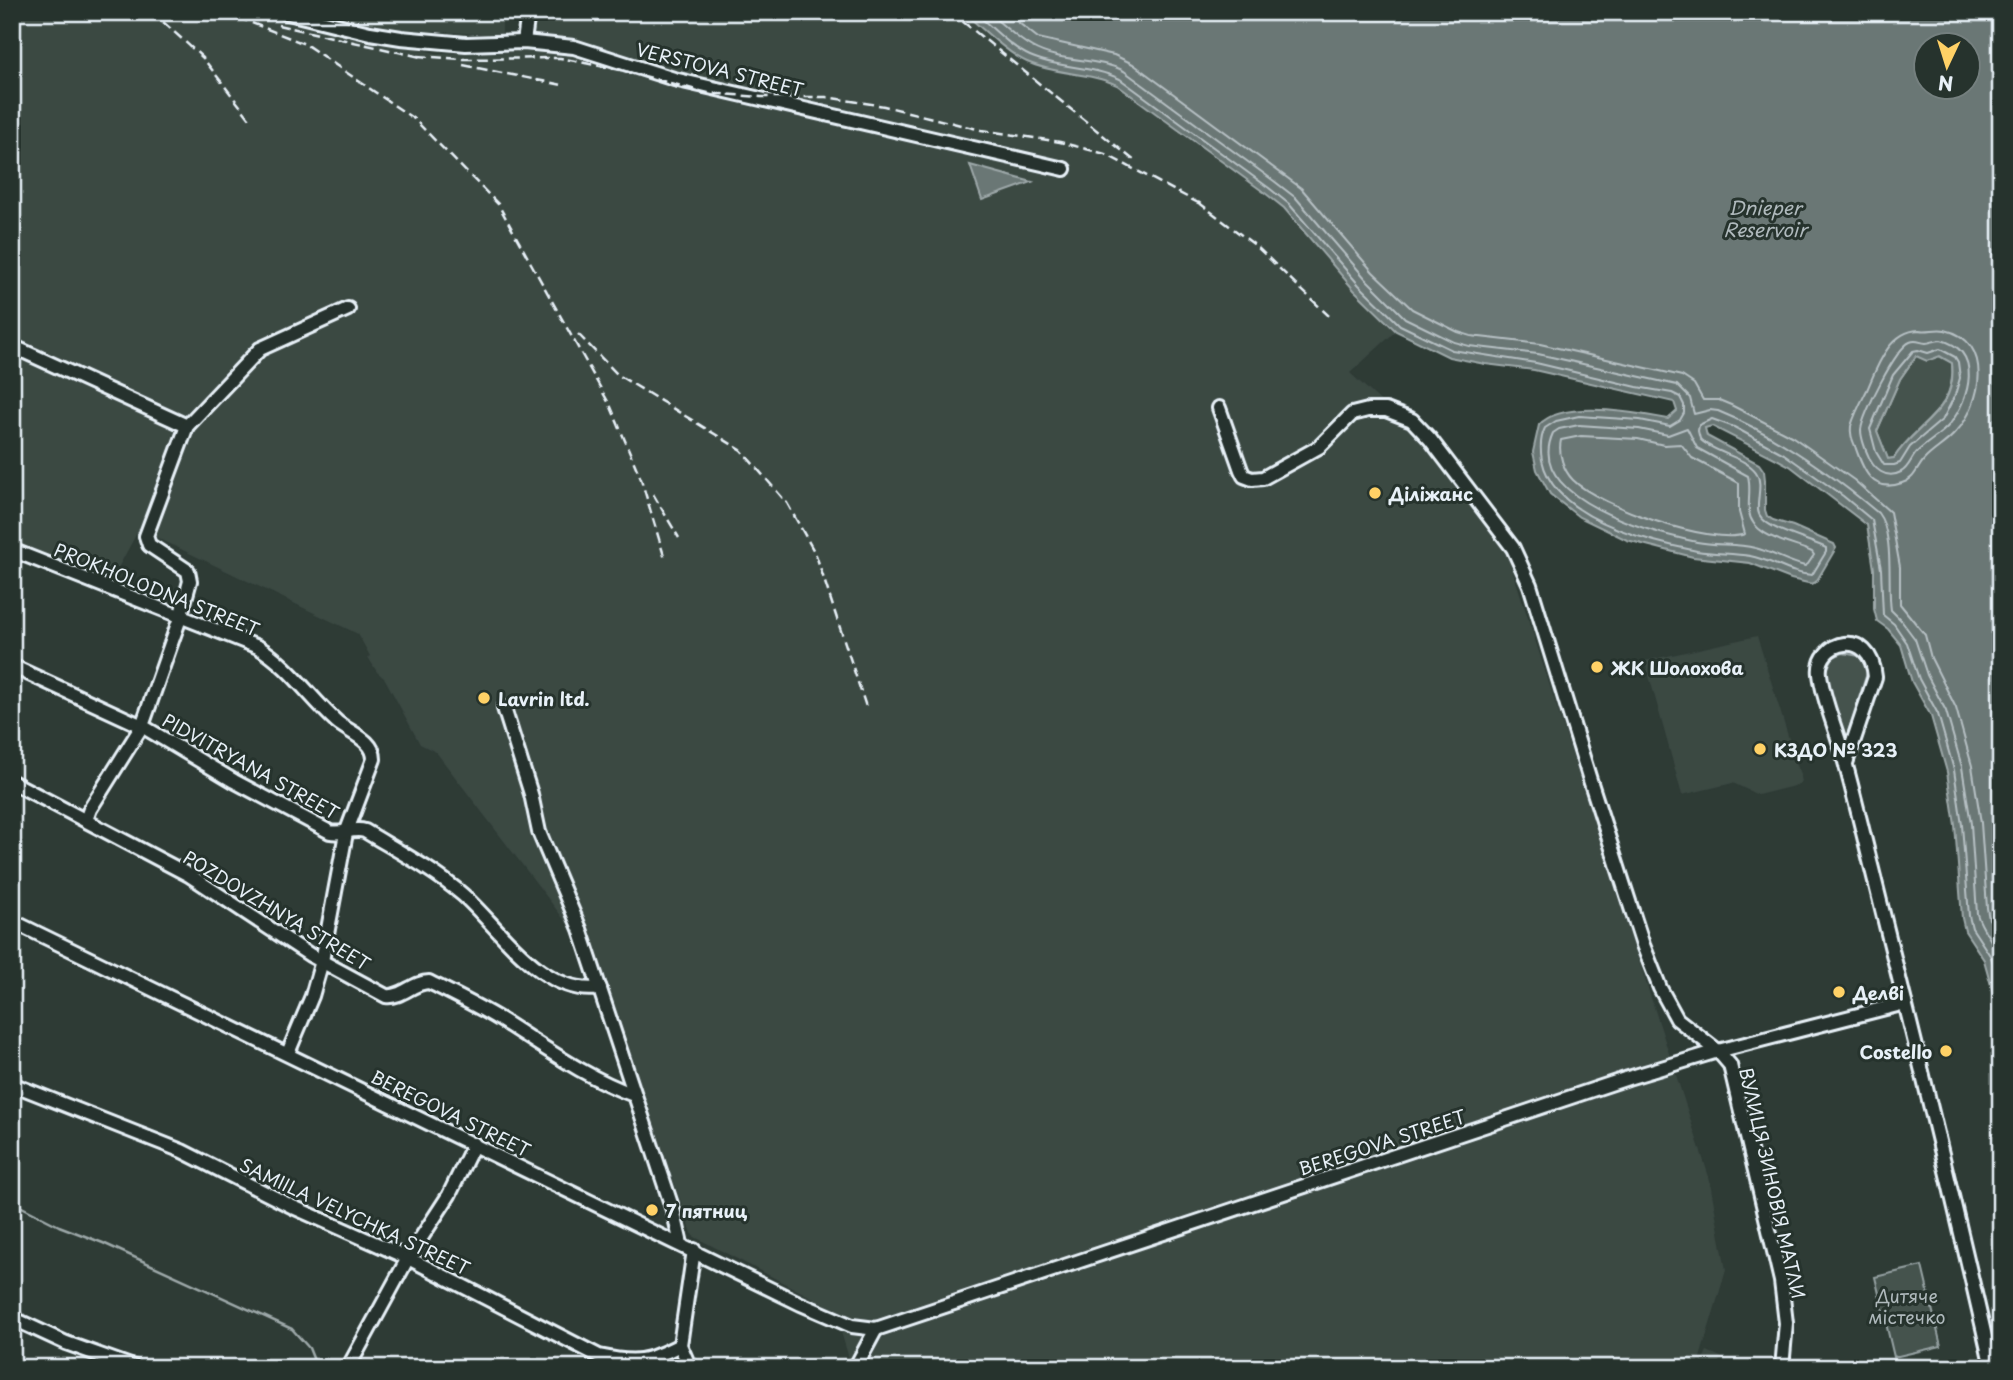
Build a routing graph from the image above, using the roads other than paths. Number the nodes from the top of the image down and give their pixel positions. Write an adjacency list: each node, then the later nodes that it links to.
1 (284, 12): 3 (street, VERSTOVA STREET)
2 (528, 12): 3 (street)
3 (524, 42): 4 (street, VERSTOVA STREET)
4 (1064, 169)
5 (348, 309): 8 (street)
6 (12, 346): 8 (street)
7 (1219, 408): 22 (street)
8 (187, 426): 10 (street)
9 (12, 550): 10 (street, PROKHOLODNA STREET)
10 (180, 618): 13 (street); 17 (street, PROKHOLODNA STREET)
11 (12, 666): 13 (street, PIDVITRYANA STREET)
12 (504, 708): 20 (street)
13 (142, 726): 16 (street); 17 (street, PIDVITRYANA STREET)
14 (1846, 763): 14 (street); 21 (street)
15 (12, 782): 16 (street, POZDOVZHNYA STREET)
16 (86, 820): 19 (street, POZDOVZHNYA STREET)
17 (346, 833): 19 (street); 20 (street, PIDVITRYANA STREET)
18 (12, 921): 23 (street, BEREGOVA STREET)
19 (322, 961): 23 (street); 25 (street, POZDOVZHNYA STREET)
20 (600, 988): 25 (street)
21 (1905, 1003): 22 (street, BEREGOVA STREET); 38 (street)
22 (1718, 1051): 31 (street, BEREGOVA STREET); 37 (street, ВУЛИЦЯ ЗИНОВІЯ МАТЛИ)
23 (288, 1053): 26 (street, BEREGOVA STREET)
24 (12, 1084): 29 (street, SAMIILA VELYCHKA STREET)
25 (634, 1095): 27 (street)
26 (474, 1144): 27 (street, BEREGOVA STREET); 29 (street)
27 (681, 1244): 28 (street, BEREGOVA STREET)
28 (694, 1250): 31 (street, BEREGOVA STREET); 32 (street)
29 (408, 1258): 32 (street, SAMIILA VELYCHKA STREET); 34 (street)
30 (12, 1318): 33 (street)
31 (876, 1329): 36 (street)
32 (680, 1345): 35 (street)
33 (136, 1368)
34 (348, 1368)
35 (690, 1368)
36 (855, 1368)
37 (1782, 1368)
38 (1992, 1368)

